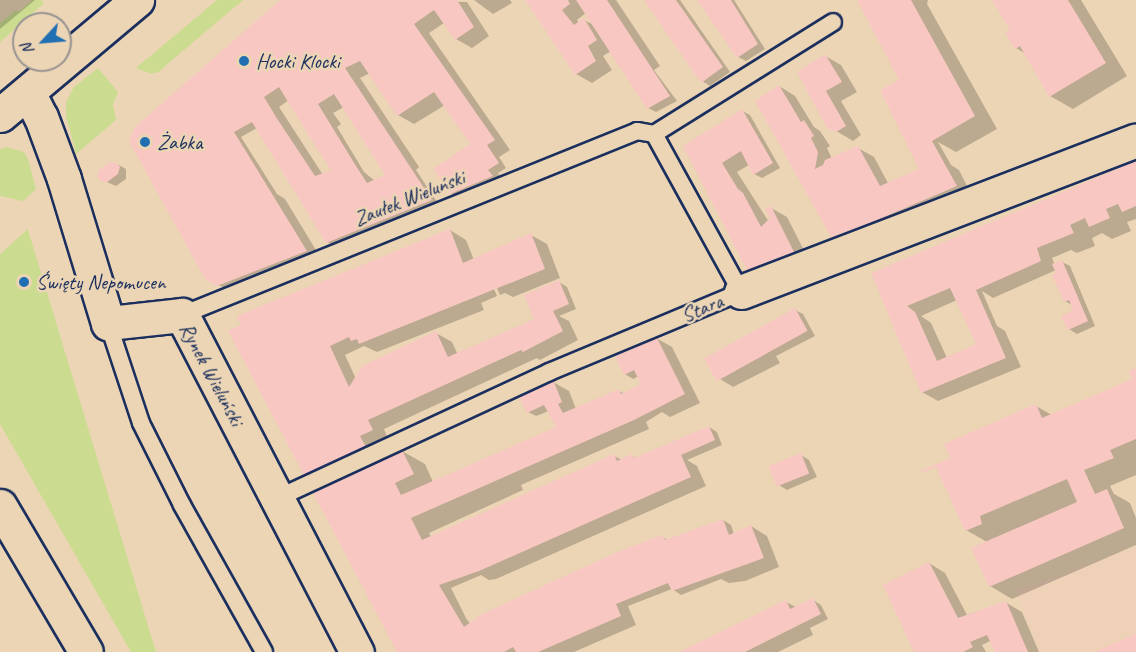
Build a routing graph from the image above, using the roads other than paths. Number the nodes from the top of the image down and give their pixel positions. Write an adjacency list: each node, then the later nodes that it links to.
1 (137, 0): 3 (street)
2 (832, 22): 5 (lane, Zaułek Wieluński)
3 (28, 92): 4 (street); 9 (street)
4 (0, 115)
5 (654, 134): 7 (lane); 8 (lane, Zaułek Wieluński)
6 (1136, 140): 7 (street, Stara)
7 (741, 292): 10 (lane, Stara)
8 (182, 315): 9 (street, Rynek Wieluński); 10 (street, Rynek Wieluński)
9 (108, 323): 13 (lane)
10 (278, 498): 14 (street, Rynek Wieluński)
11 (0, 506): 12 (street)
12 (86, 652)
13 (264, 652)
14 (357, 652)

